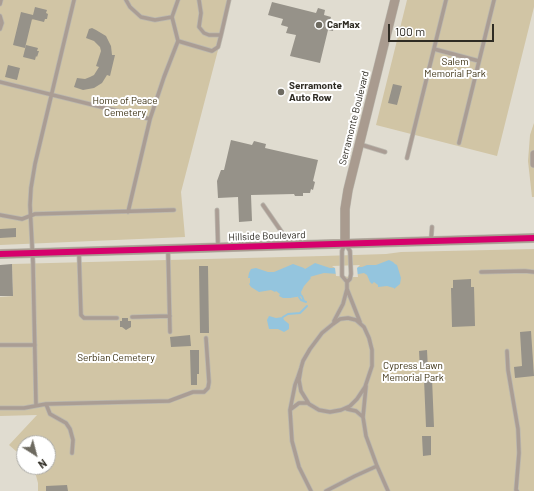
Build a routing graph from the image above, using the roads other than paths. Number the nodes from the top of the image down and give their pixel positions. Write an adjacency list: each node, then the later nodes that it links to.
1 (1, 0): 10 (lane)
2 (74, 0): 19 (lane)
3 (126, 0): 12 (lane)
4 (178, 0): 12 (lane)
5 (199, 0): 14 (lane)
6 (229, 0): 14 (lane)
7 (394, 0): 22 (main road, Serramonte Boulevard)
8 (446, 0): 16 (lane)
9 (494, 0): 17 (lane)
10 (0, 4)
11 (0, 16): 13 (lane)
12 (172, 17): 15 (lane)
13 (0, 29)
14 (221, 35): 15 (lane)
15 (178, 41): 20 (lane)
16 (434, 49): 17 (lane); 25 (lane)
17 (479, 61): 21 (lane)
18 (0, 82): 19 (lane)
19 (52, 95): 20 (lane); 32 (lane)
20 (150, 119): 30 (lane)
21 (459, 143)
22 (359, 144): 23 (lane); 36 (main road, Serramonte Boulevard)
23 (385, 152)
24 (534, 154): 26 (street)
25 (407, 158)
26 (534, 164)
27 (263, 204): 37 (lane)
28 (174, 210): 30 (lane)
29 (217, 210): 38 (lane)
30 (128, 212): 32 (lane)
31 (0, 215): 32 (lane)
32 (30, 216): 42 (lane)
33 (432, 227): 35 (lane)
34 (534, 238): 35 (main road, Hillside Boulevard)
35 (430, 241): 36 (main road, Hillside Boulevard)
36 (346, 243): 37 (main road, Hillside Boulevard); 45 (lane); 45 (lane)
37 (291, 245): 38 (main road, Hillside Boulevard)
38 (218, 247): 39 (main road, Hillside Boulevard)
39 (168, 249): 40 (main road, Hillside Boulevard); 47 (lane)
40 (79, 252): 42 (main road, Hillside Boulevard); 49 (lane)
41 (0, 254): 42 (main road, Hillside Boulevard)
42 (32, 254): 54 (lane)
43 (481, 272): 44 (lane)
44 (534, 272)
45 (347, 282): 46 (lane)
46 (347, 289): 50 (lane); 51 (lane)
47 (170, 316): 48 (lane); 52 (lane)
48 (132, 317)
49 (118, 318)
50 (332, 324): 51 (lane); 57 (lane)
51 (362, 325): 58 (lane)
52 (170, 332)
53 (206, 338): 59 (lane)
54 (35, 344): 55 (lane); 61 (lane)
55 (0, 345)
56 (507, 351): 71 (lane)
57 (301, 368): 60 (lane); 64 (lane)
58 (369, 378): 63 (lane); 65 (lane)
59 (46, 404): 61 (lane); 66 (lane)
60 (309, 404): 63 (lane); 64 (lane)
61 (36, 405): 62 (lane)
62 (0, 408)
63 (346, 408): 65 (lane)
64 (290, 410): 68 (lane)
65 (363, 416): 67 (lane)
66 (72, 453)
67 (376, 466): 69 (lane); 70 (lane)
68 (311, 491)
69 (326, 491)
70 (388, 491)
71 (517, 491)

